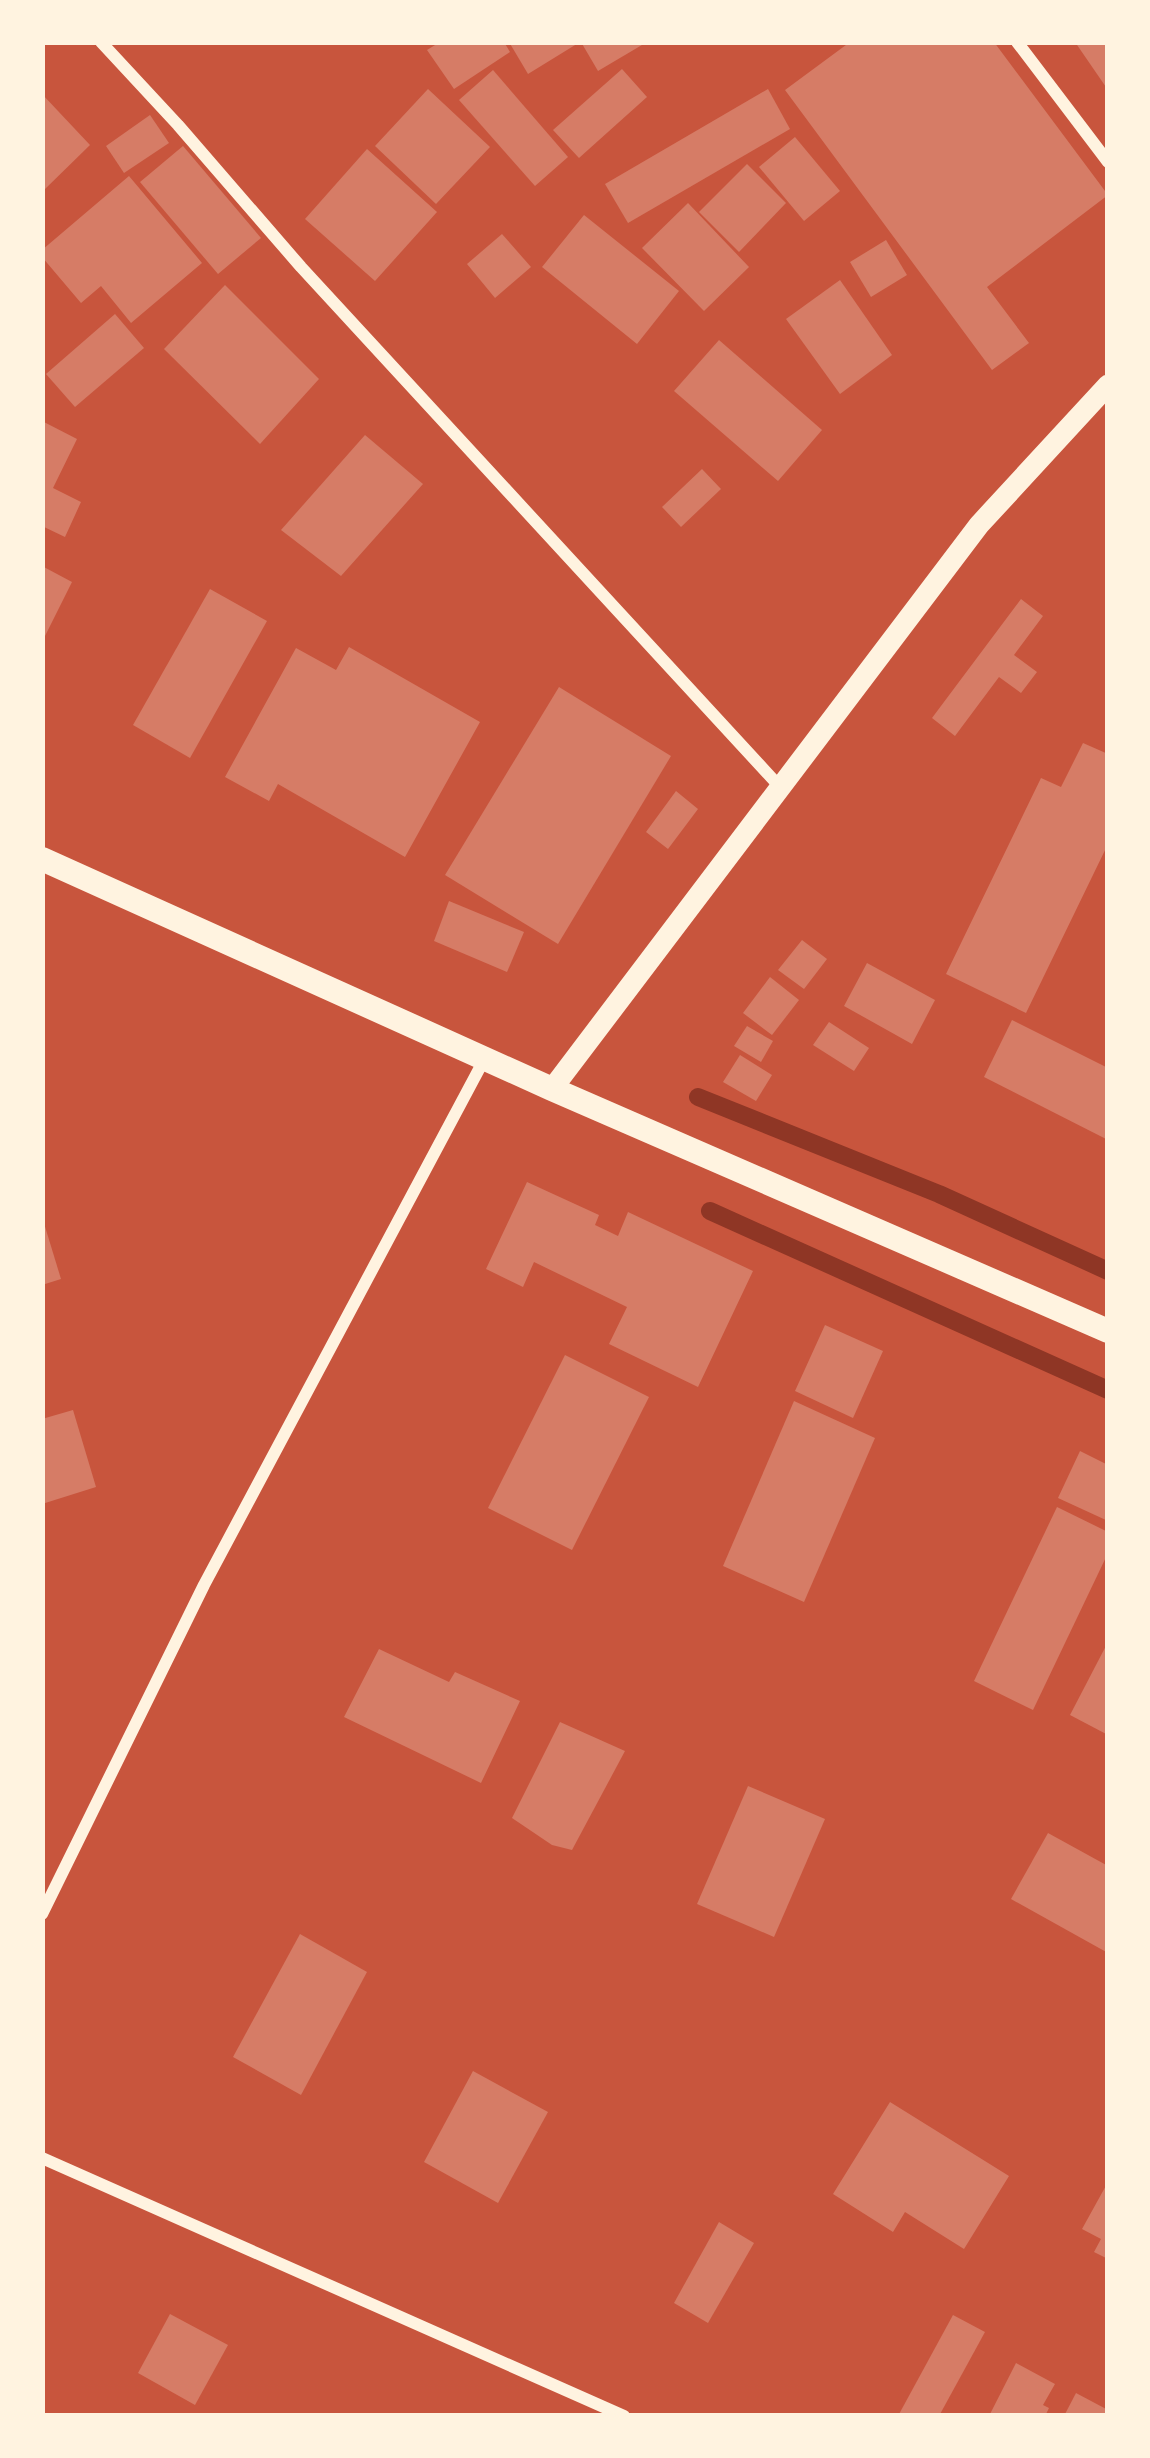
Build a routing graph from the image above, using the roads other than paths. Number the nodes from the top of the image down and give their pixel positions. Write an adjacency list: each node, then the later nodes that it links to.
1 (101, 42): 5 (street)
2 (1017, 42): 3 (street)
3 (1108, 162)
4 (1108, 386): 5 (street)
5 (780, 787): 8 (street)
6 (42, 859): 7 (main road)
7 (485, 1058): 8 (main road); 10 (street)
8 (552, 1089): 9 (main road)
9 (1108, 1330)
10 (42, 1913)
11 (42, 2158): 12 (street)
12 (624, 2416)

